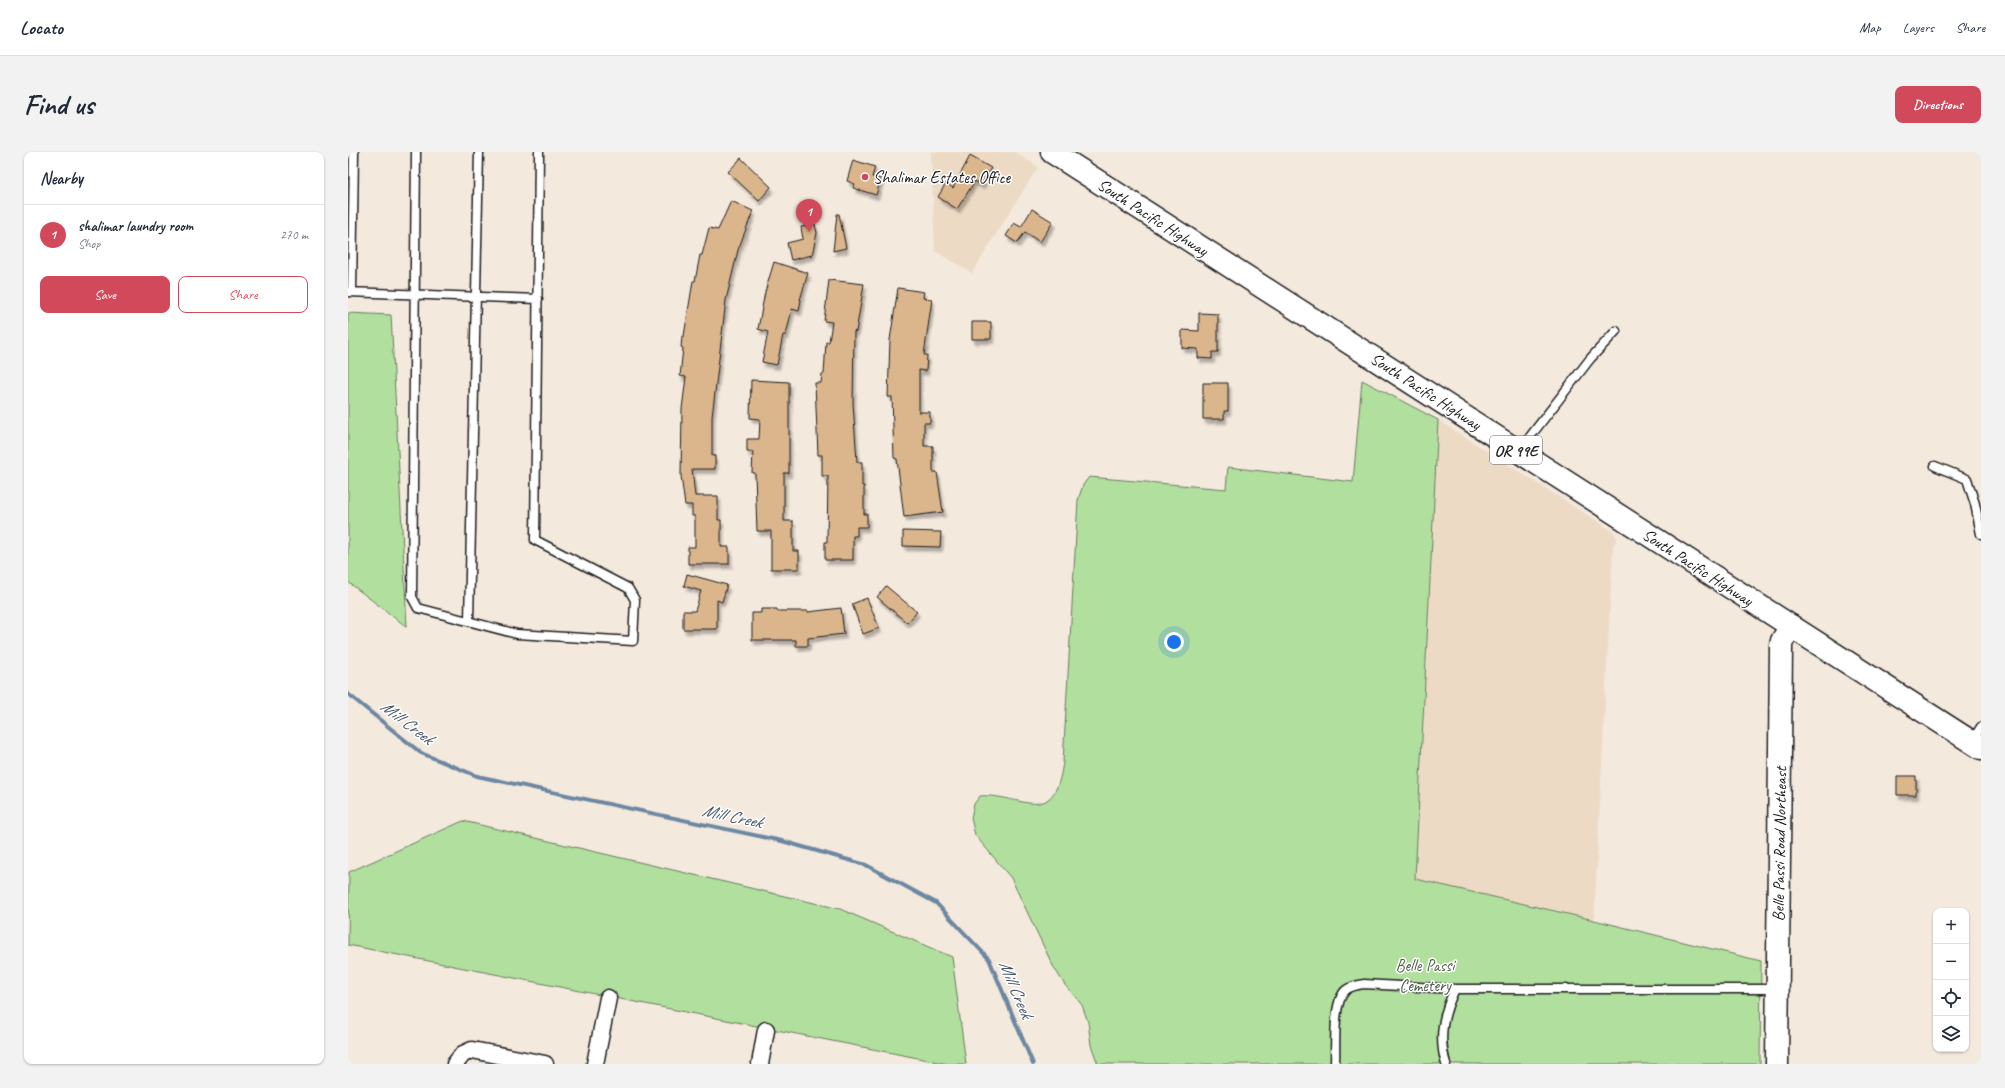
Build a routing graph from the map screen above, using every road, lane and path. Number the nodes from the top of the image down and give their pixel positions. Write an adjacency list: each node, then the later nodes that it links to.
1 (354, 152): 6 (lane)
2 (416, 152): 7 (lane)
3 (479, 152): 8 (lane)
4 (539, 152): 9 (lane)
5 (1052, 152): 11 (main road, South Pacific Highway / OR 99E)
6 (350, 292): 7 (lane)
7 (415, 294): 8 (lane); 14 (lane)
8 (476, 297): 9 (lane); 14 (lane)
9 (538, 299): 14 (lane)
10 (1616, 331): 11 (lane)
11 (1519, 452): 15 (main road, South Pacific Highway / OR 99E)
12 (1935, 466): 13 (lane)
13 (1981, 534)
14 (470, 621)
15 (1791, 626): 16 (main road, South Pacific Highway / OR 99E); 18 (main road, Belle Passi Road Northeast)
16 (1978, 739)
17 (1455, 989): 18 (lane); 25 (lane); 26 (lane)
18 (1778, 989): 27 (main road, Belle Passi Road Northeast)
19 (608, 998): 23 (street)
20 (766, 1030): 24 (street)
21 (459, 1059): 22 (street)
22 (545, 1064)
23 (595, 1064)
24 (760, 1064)
25 (1336, 1064)
26 (1446, 1064)
27 (1777, 1064)

